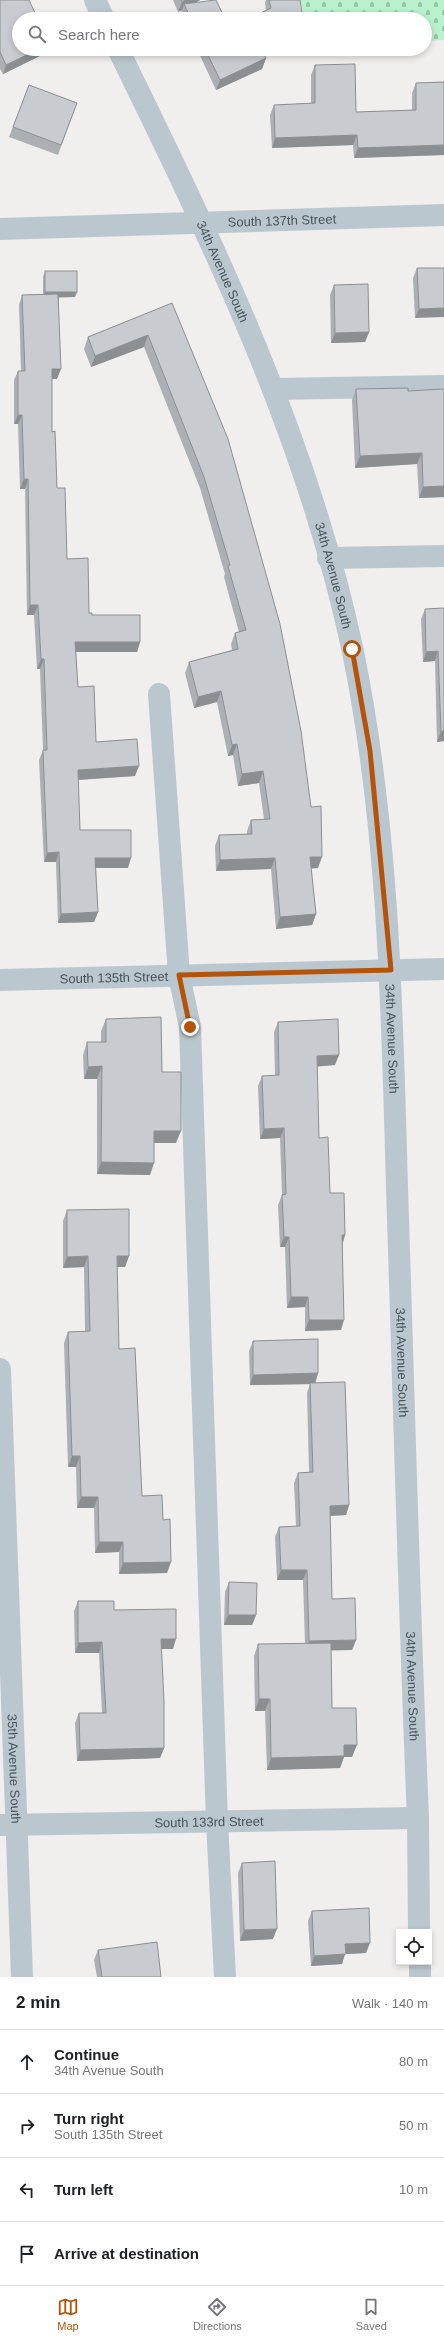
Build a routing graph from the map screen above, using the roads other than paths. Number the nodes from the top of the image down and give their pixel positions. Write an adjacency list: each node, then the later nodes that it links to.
1 (95, 0): 2 (street)
2 (101, 12)
3 (121, 56): 5 (street, 34th Avenue South)
4 (444, 215): 5 (street, South 137th Street)
5 (202, 222): 6 (street, South 137th Street); 8 (street, 34th Avenue South)
6 (0, 229)
7 (444, 386): 8 (street)
8 (273, 389): 10 (street, 34th Avenue South)
9 (444, 556): 10 (street)
10 (328, 558): 13 (street, 34th Avenue South)
11 (158, 694): 14 (street)
12 (444, 969): 13 (street, South 135th Street)
13 (391, 970): 14 (street, South 135th Street); 17 (street, 34th Avenue South)
14 (179, 975): 15 (street, South 135th Street); 18 (street)
15 (0, 980)
16 (0, 1369): 19 (street, 35th Avenue South)
17 (418, 1818): 18 (street, South 133rd Street); 20 (street, 34th Avenue South)
18 (217, 1822): 19 (street, South 133rd Street); 23 (street)
19 (8, 1825): 22 (street, 35th Avenue South)
20 (419, 1929)
21 (420, 1965): 24 (street)
22 (22, 1977)
23 (225, 1977)
24 (420, 1977)

